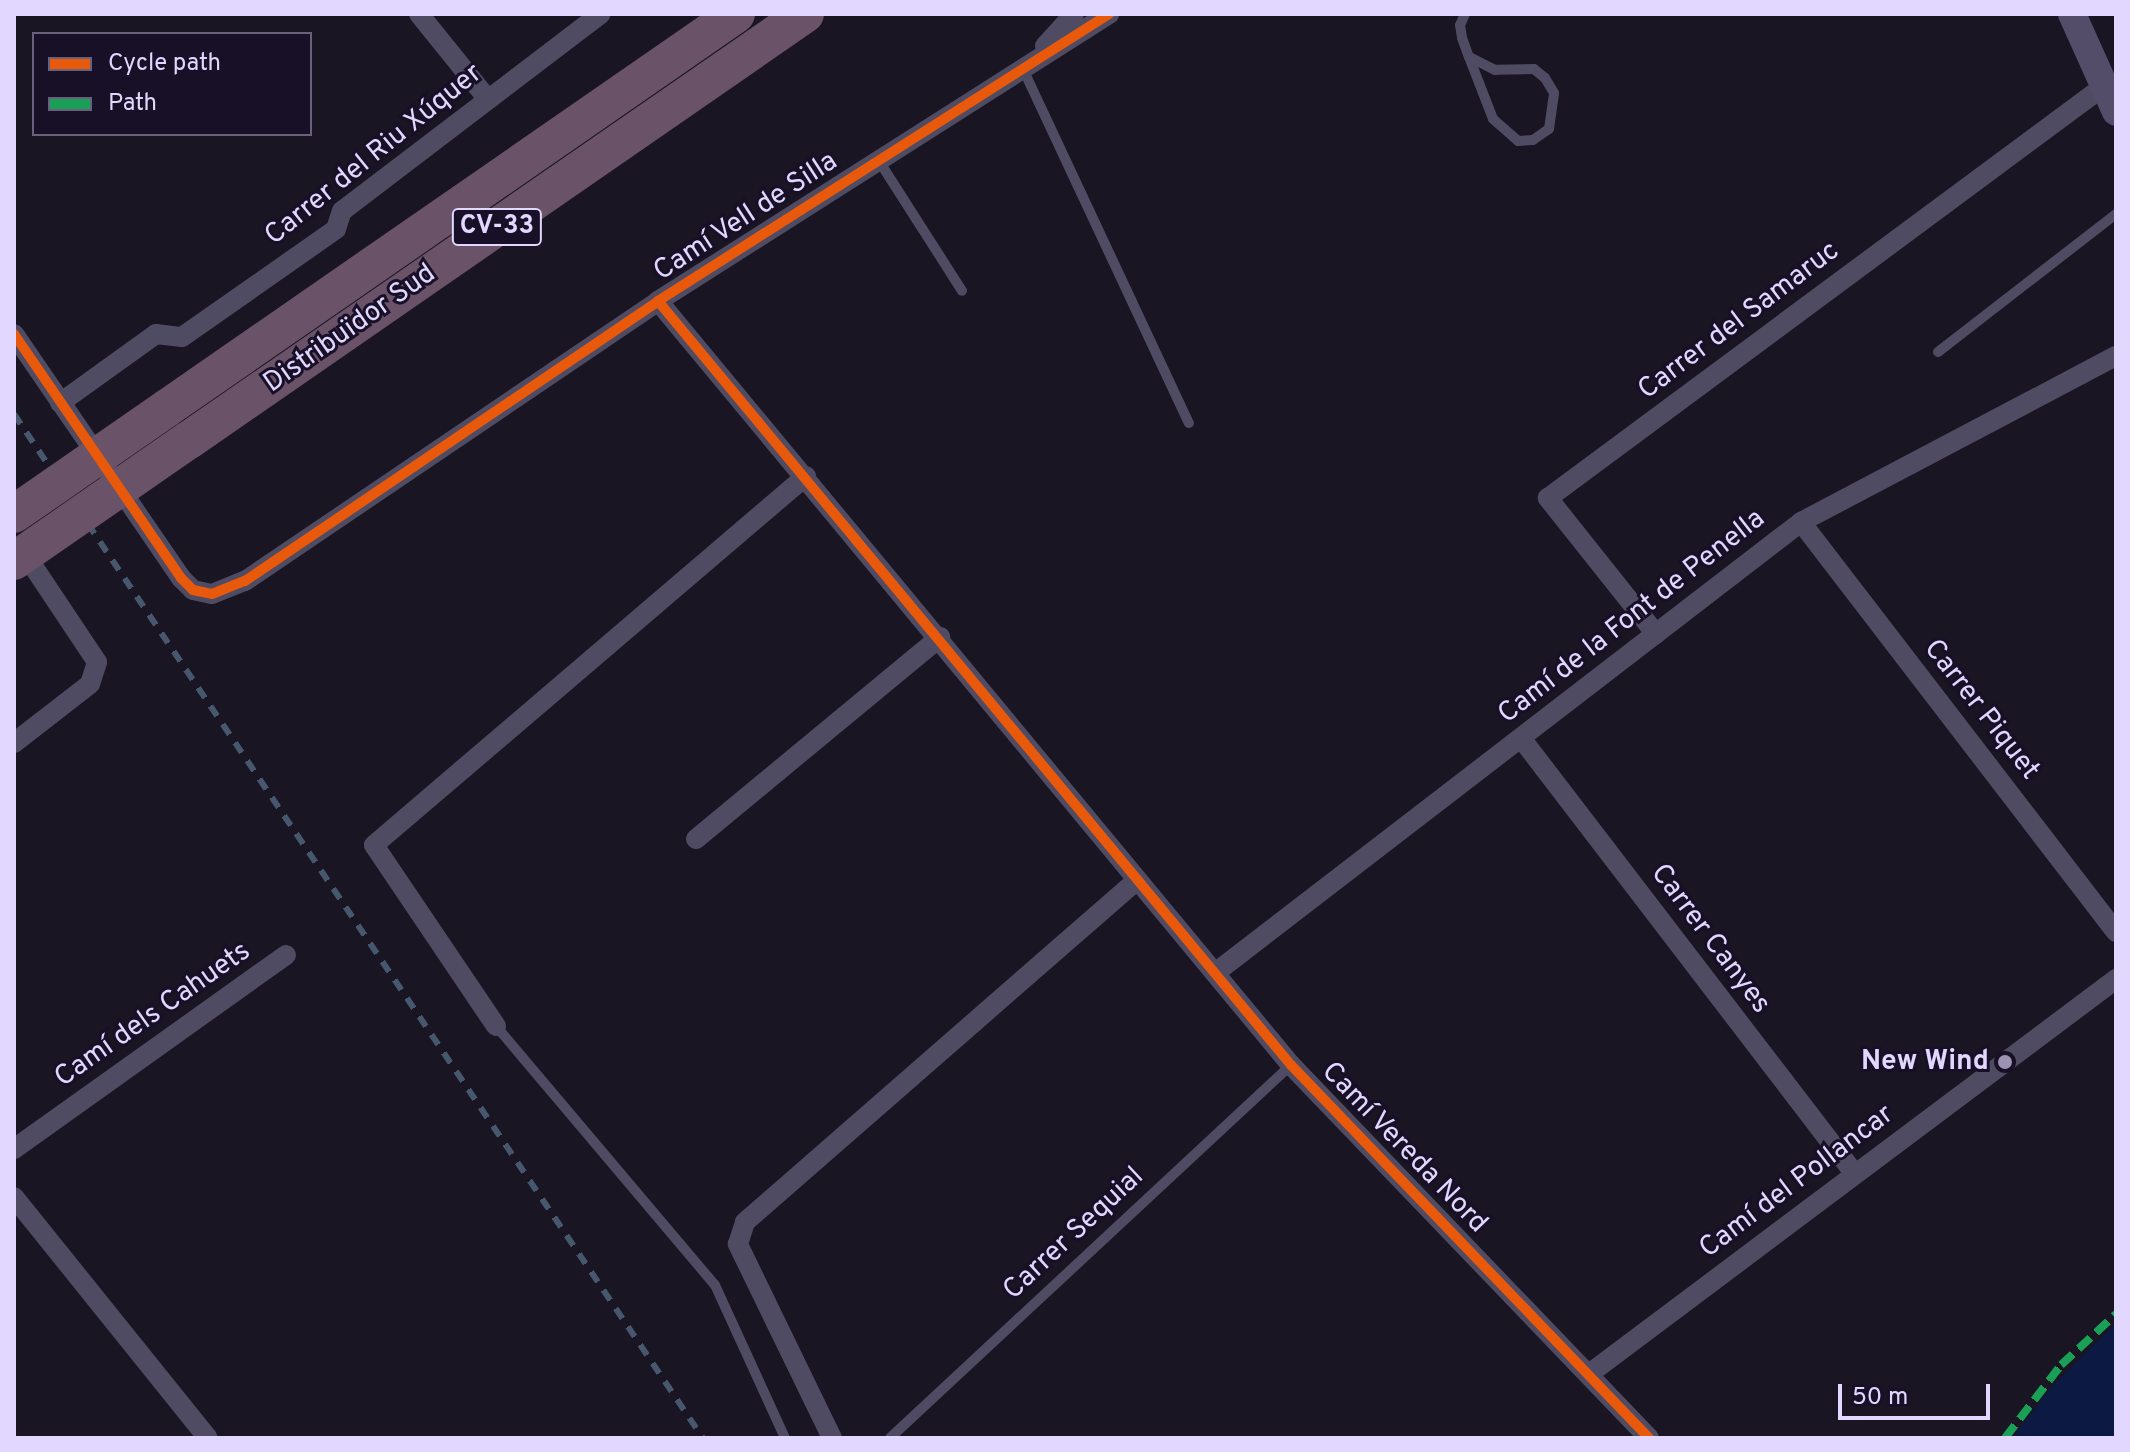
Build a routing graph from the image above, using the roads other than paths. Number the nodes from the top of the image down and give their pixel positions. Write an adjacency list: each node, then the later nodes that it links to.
1 (419, 14): 12 (street)
2 (601, 14): 12 (street, Carrer del Riu Xúquer)
3 (736, 14): 24 (highway, Distribuïdor Sud / CV-33, bridge)
4 (805, 14): 27 (highway, Distribuïdor Sud / CV-33, bridge)
5 (1074, 14): 10 (street)
6 (1109, 14): 10 (street, Camí Vell de Silla)
7 (1465, 14): 9 (lane)
8 (2072, 14): 11 (street)
9 (1469, 57): 9 (lane)
10 (1023, 69): 14 (street, Camí Vell de Silla); 22 (lane)
11 (2104, 86): 13 (street); 28 (street, Carrer del Samaruc)
12 (486, 97): 21 (street, Carrer del Riu Xúquer)
13 (2116, 112)
14 (879, 161): 16 (lane); 17 (street, Camí Vell de Silla)
15 (2116, 214): 19 (lane)
16 (962, 291)
17 (658, 301): 21 (street); 23 (street, Camí Vell de Silla)
18 (14, 334): 21 (street)
19 (1938, 352)
20 (2116, 356): 25 (street, Camí de la Font de Penella)
21 (60, 403)
22 (1189, 423)
23 (806, 476): 29 (street, Camí Vell de Silla); 38 (street)
24 (14, 514)
25 (1801, 522): 28 (street, Camí de la Font de Penella); 34 (street, Carrer Piquet)
26 (14, 538): 31 (street)
27 (14, 561)
28 (1656, 634): 30 (street, Camí de la Font de Penella)
29 (940, 637): 32 (street); 33 (street, Camí Vell de Silla)
30 (1521, 738): 36 (street, Camí de la Font de Penella); 41 (street, Carrer Canyes)
31 (14, 743)
32 (696, 839)
33 (1137, 880): 36 (street, Camí Vereda Nord); 46 (street)
34 (2116, 932)
35 (286, 955): 40 (street, Camí dels Cahuets)
36 (1215, 973): 39 (street, Camí Vereda Nord)
37 (2116, 979): 41 (street, Camí del Pollancar)
38 (496, 1026): 45 (lane)
39 (1291, 1065): 43 (street, Camí Vereda Nord); 47 (lane, Carrer Sequial)
40 (14, 1149)
41 (1855, 1174): 43 (street, Camí del Pollancar)
42 (14, 1197): 44 (street)
43 (1589, 1374): 48 (street, Camí Vereda Nord)
44 (204, 1437)
45 (785, 1438)
46 (832, 1438)
47 (890, 1438)
48 (1649, 1438)

